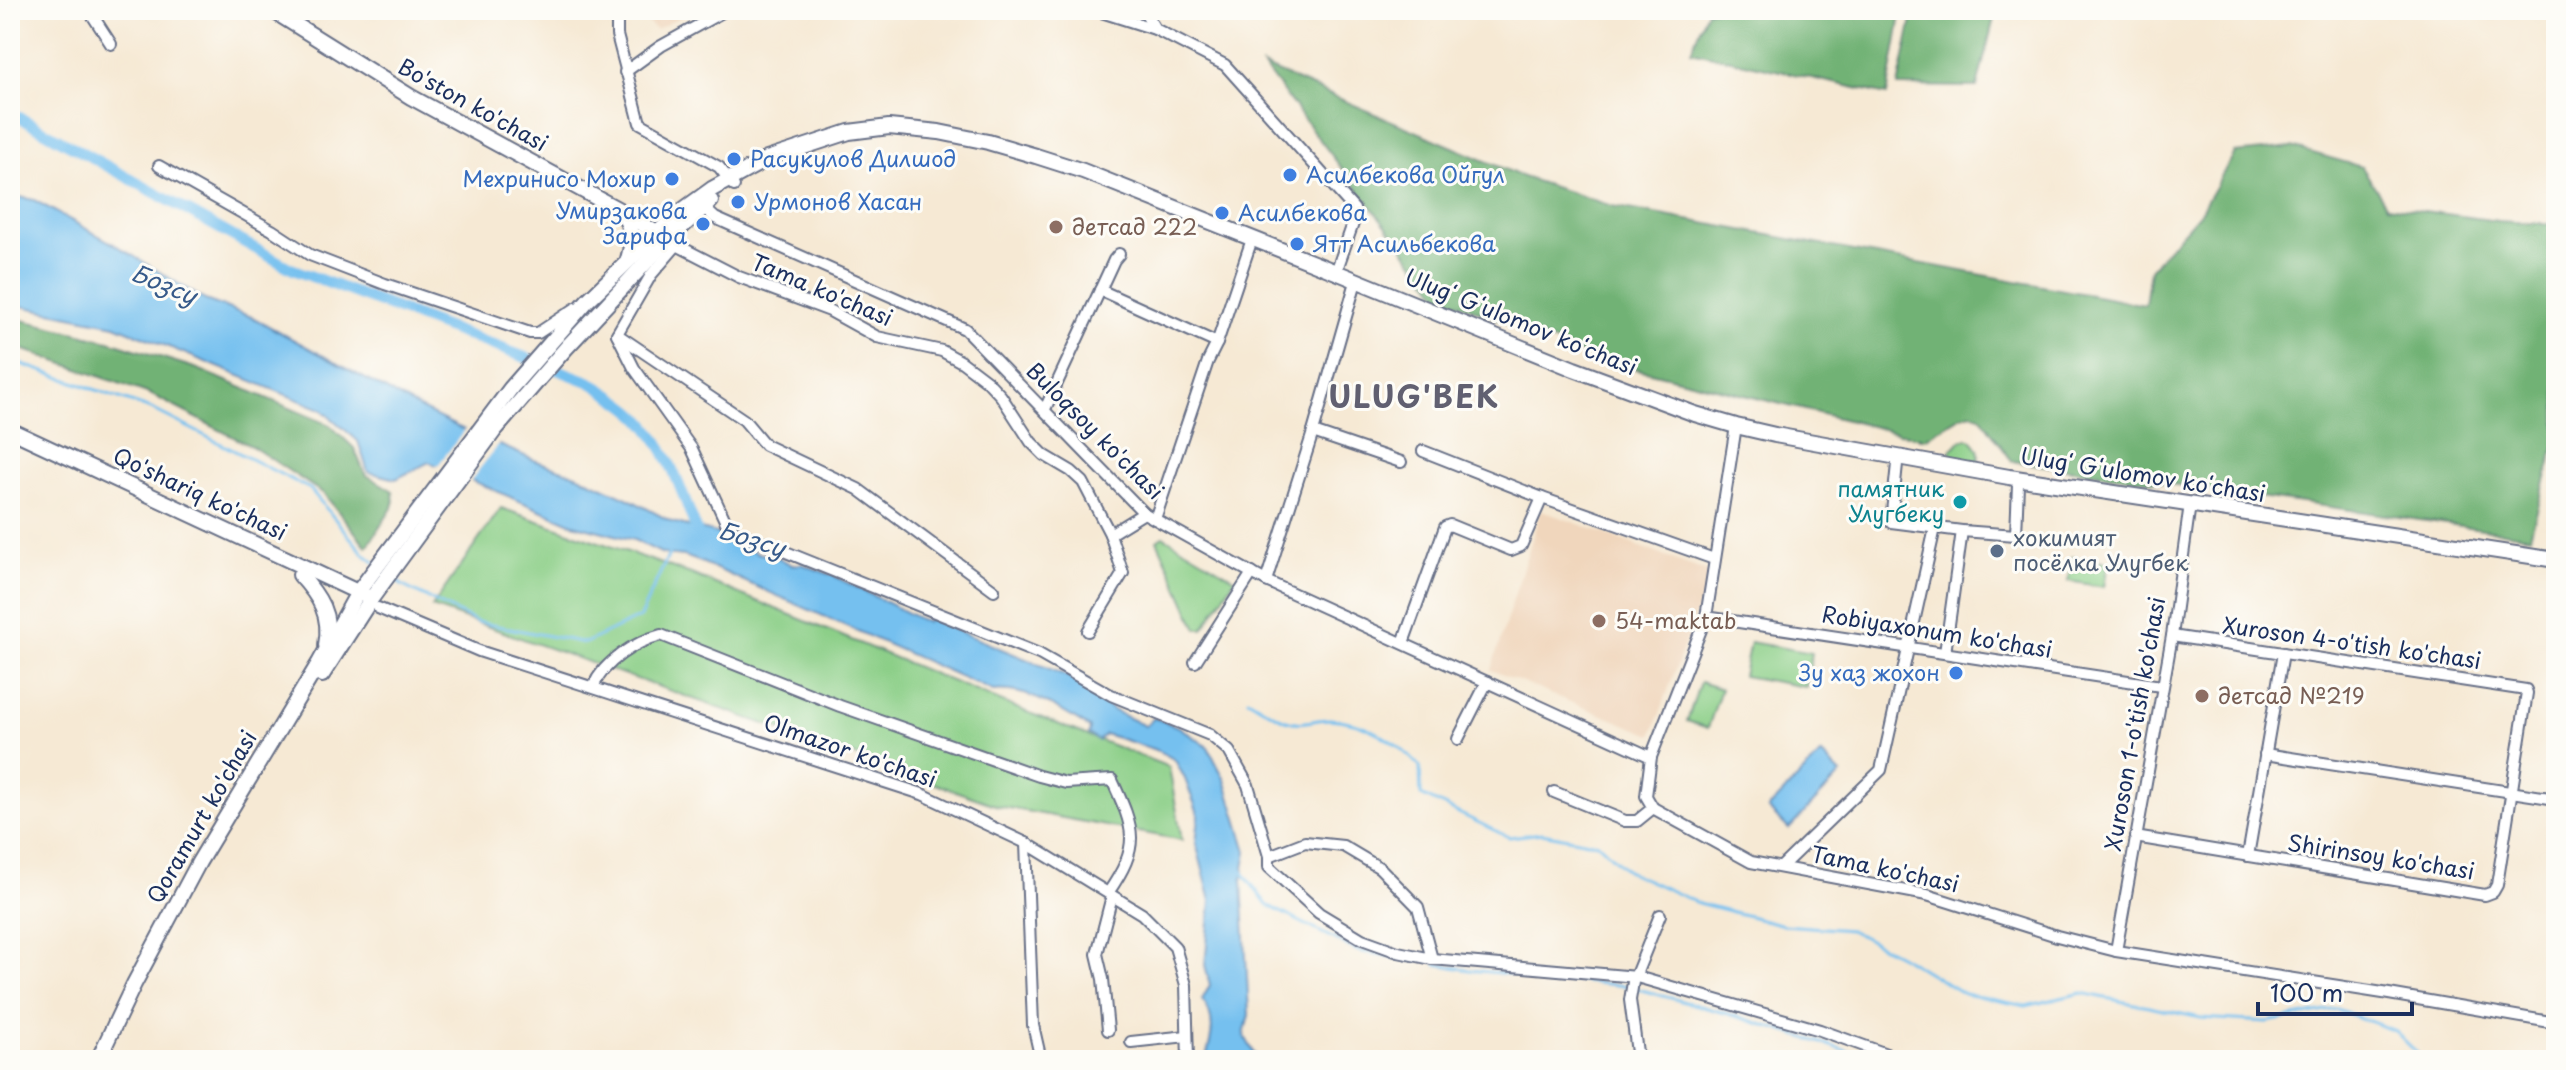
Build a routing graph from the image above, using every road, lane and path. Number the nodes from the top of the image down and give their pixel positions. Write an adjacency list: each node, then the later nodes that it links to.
1 (89, 10): 8 (street)
2 (272, 10): 13 (main road, Bo'ston ko'chasi)
3 (617, 10): 9 (street)
4 (726, 10): 9 (street)
5 (1095, 10): 7 (street)
6 (1144, 10): 7 (street)
7 (1155, 29): 18 (street)
8 (111, 44)
9 (625, 72): 11 (street)
10 (159, 166): 21 (street)
11 (732, 182): 12 (main road, Ulugʻ Gʻulomov koʻchasi); 15 (main road, Ulugʻ Gʻulomov koʻchasi); 18 (main road, Ulugʻ Gʻulomov koʻchasi)
12 (699, 203): 14 (main road, Ulugʻ Gʻulomov koʻchasi); 25 (street, Buloqsoy ko'chasi)
13 (619, 210): 14 (main road, Bo'ston ko'chasi); 17 (main road)
14 (667, 239): 17 (main road, Ulugʻ Gʻulomov koʻchasi); 22 (street); 23 (main road, Ulugʻ Gʻulomov koʻchasi); 40 (street, Tama ko'chasi)
15 (1250, 245): 19 (main road, Ulugʻ Gʻulomov koʻchasi); 24 (street)
16 (1119, 254): 20 (street)
17 (628, 259): 21 (main road, Ulugʻ Gʻulomov koʻchasi)
18 (1336, 272): 26 (main road, Ulugʻ Gʻulomov koʻchasi)
19 (1355, 285): 26 (main road, Ulugʻ Gʻulomov koʻchasi); 28 (street)
20 (1100, 290): 24 (street); 25 (street)
21 (588, 300): 23 (main road, Ulugʻ Gʻulomov koʻchasi)
22 (617, 334): 46 (street); 70 (street)
23 (560, 343): 47 (main road)
24 (1217, 343): 37 (street)
25 (1045, 409): 36 (street, Buloqsoy ko'chasi)
26 (1735, 429): 32 (main road, Ulugʻ Gʻulomov koʻchasi); 35 (main road, Ulugʻ Gʻulomov koʻchasi); 41 (street)
27 (10, 430): 47 (main road, Qo'shariq ko'chasi)
28 (1313, 432): 31 (street); 45 (street)
29 (10, 437): 44 (main road, Qo'shariq ko'chasi)
30 (1423, 451): 34 (street)
31 (1401, 462)
32 (1897, 464): 33 (main road, Ulugʻ Gʻulomov koʻchasi); 38 (street)
33 (2018, 484): 35 (main road, Ulugʻ Gʻulomov koʻchasi); 39 (street)
34 (1542, 498): 41 (street); 51 (street)
35 (2190, 507): 42 (main road, Ulugʻ Gʻulomov koʻchasi); 50 (street, Хuroson 1-o'tish ko'chasi)
36 (1144, 513): 37 (street, Buloqsoy ko'chasi); 40 (street)
37 (1155, 519): 43 (street, Buloqsoy ko'chasi)
38 (1935, 528): 39 (street); 52 (street)
39 (1962, 531): 53 (street)
40 (1110, 534): 49 (street, Tama ko'chasi)
41 (1714, 559): 48 (street)
42 (2556, 562)
43 (1252, 573): 45 (street, Buloqsoy ko'chasi); 55 (street)
44 (300, 575): 47 (main road, Qo'shariq ko'chasi); 56 (main road)
45 (1266, 581): 51 (street, Buloqsoy ko'chasi)
46 (994, 590)
47 (365, 601): 56 (main road, Qoramurt ko'chasi); 59 (street, Olmazor ko'chasi); 83 (main road, Qoramurt ko'chasi)
48 (1706, 617): 52 (street, Robiyaxonum ko'chasi); 63 (street)
49 (1088, 631)
50 (2172, 636): 54 (street, Xuroson 4-o'tish ko'chasi); 58 (street, Хuroson 1-o'tish ko'chasi)
51 (1403, 643): 57 (street, Buloqsoy ko'chasi)
52 (1909, 648): 53 (street, Robiyaxonum ko'chasi); 72 (street)
53 (1945, 653): 58 (street, Robiyaxonum ko'chasi)
54 (2283, 653): 60 (street, Xuroson 4-o'tish ko'chasi); 62 (street)
55 (1195, 662)
56 (319, 663): 82 (main road, Qoramurt ko'chasi)
57 (1487, 682): 61 (street); 63 (street, Buloqsoy ko'chasi)
58 (2161, 686): 68 (street, Хuroson 1-o'tish ko'chasi)
59 (593, 687): 69 (street, Olmazor ko'chasi); 73 (street)
60 (2526, 690): 65 (street, Shirinsoy ko'chasi)
61 (1458, 739)
62 (2265, 754): 65 (street); 71 (street)
63 (1651, 757): 67 (street)
64 (1554, 792): 67 (street)
65 (2510, 792): 66 (street); 71 (street, Shirinsoy ko'chasi)
66 (2556, 799)
67 (1653, 808): 72 (street, Tama ko'chasi)
68 (2135, 837): 71 (street, Shirinsoy ko'chasi); 75 (street, Хuroson 1-o'tish ko'chasi)
69 (1026, 843): 73 (street, Olmazor ko'chasi); 84 (street)
70 (1269, 856): 76 (street); 76 (street)
71 (2248, 856)
72 (1781, 867): 75 (street, Tama ko'chasi)
73 (1110, 894): 79 (street); 80 (street, Olmazor ko'chasi)
74 (1660, 915): 77 (street)
75 (2116, 951): 78 (street, Tama ko'chasi)
76 (1432, 959): 77 (street)
77 (1635, 979): 86 (street); 87 (street)
78 (2556, 1023)
79 (1108, 1030)
80 (1187, 1036): 81 (street); 85 (street, Olmazor ko'chasi)
81 (1131, 1042)
82 (98, 1060)
83 (104, 1060)
84 (1041, 1060)
85 (1188, 1060)
86 (1638, 1060)
87 (1903, 1060)

